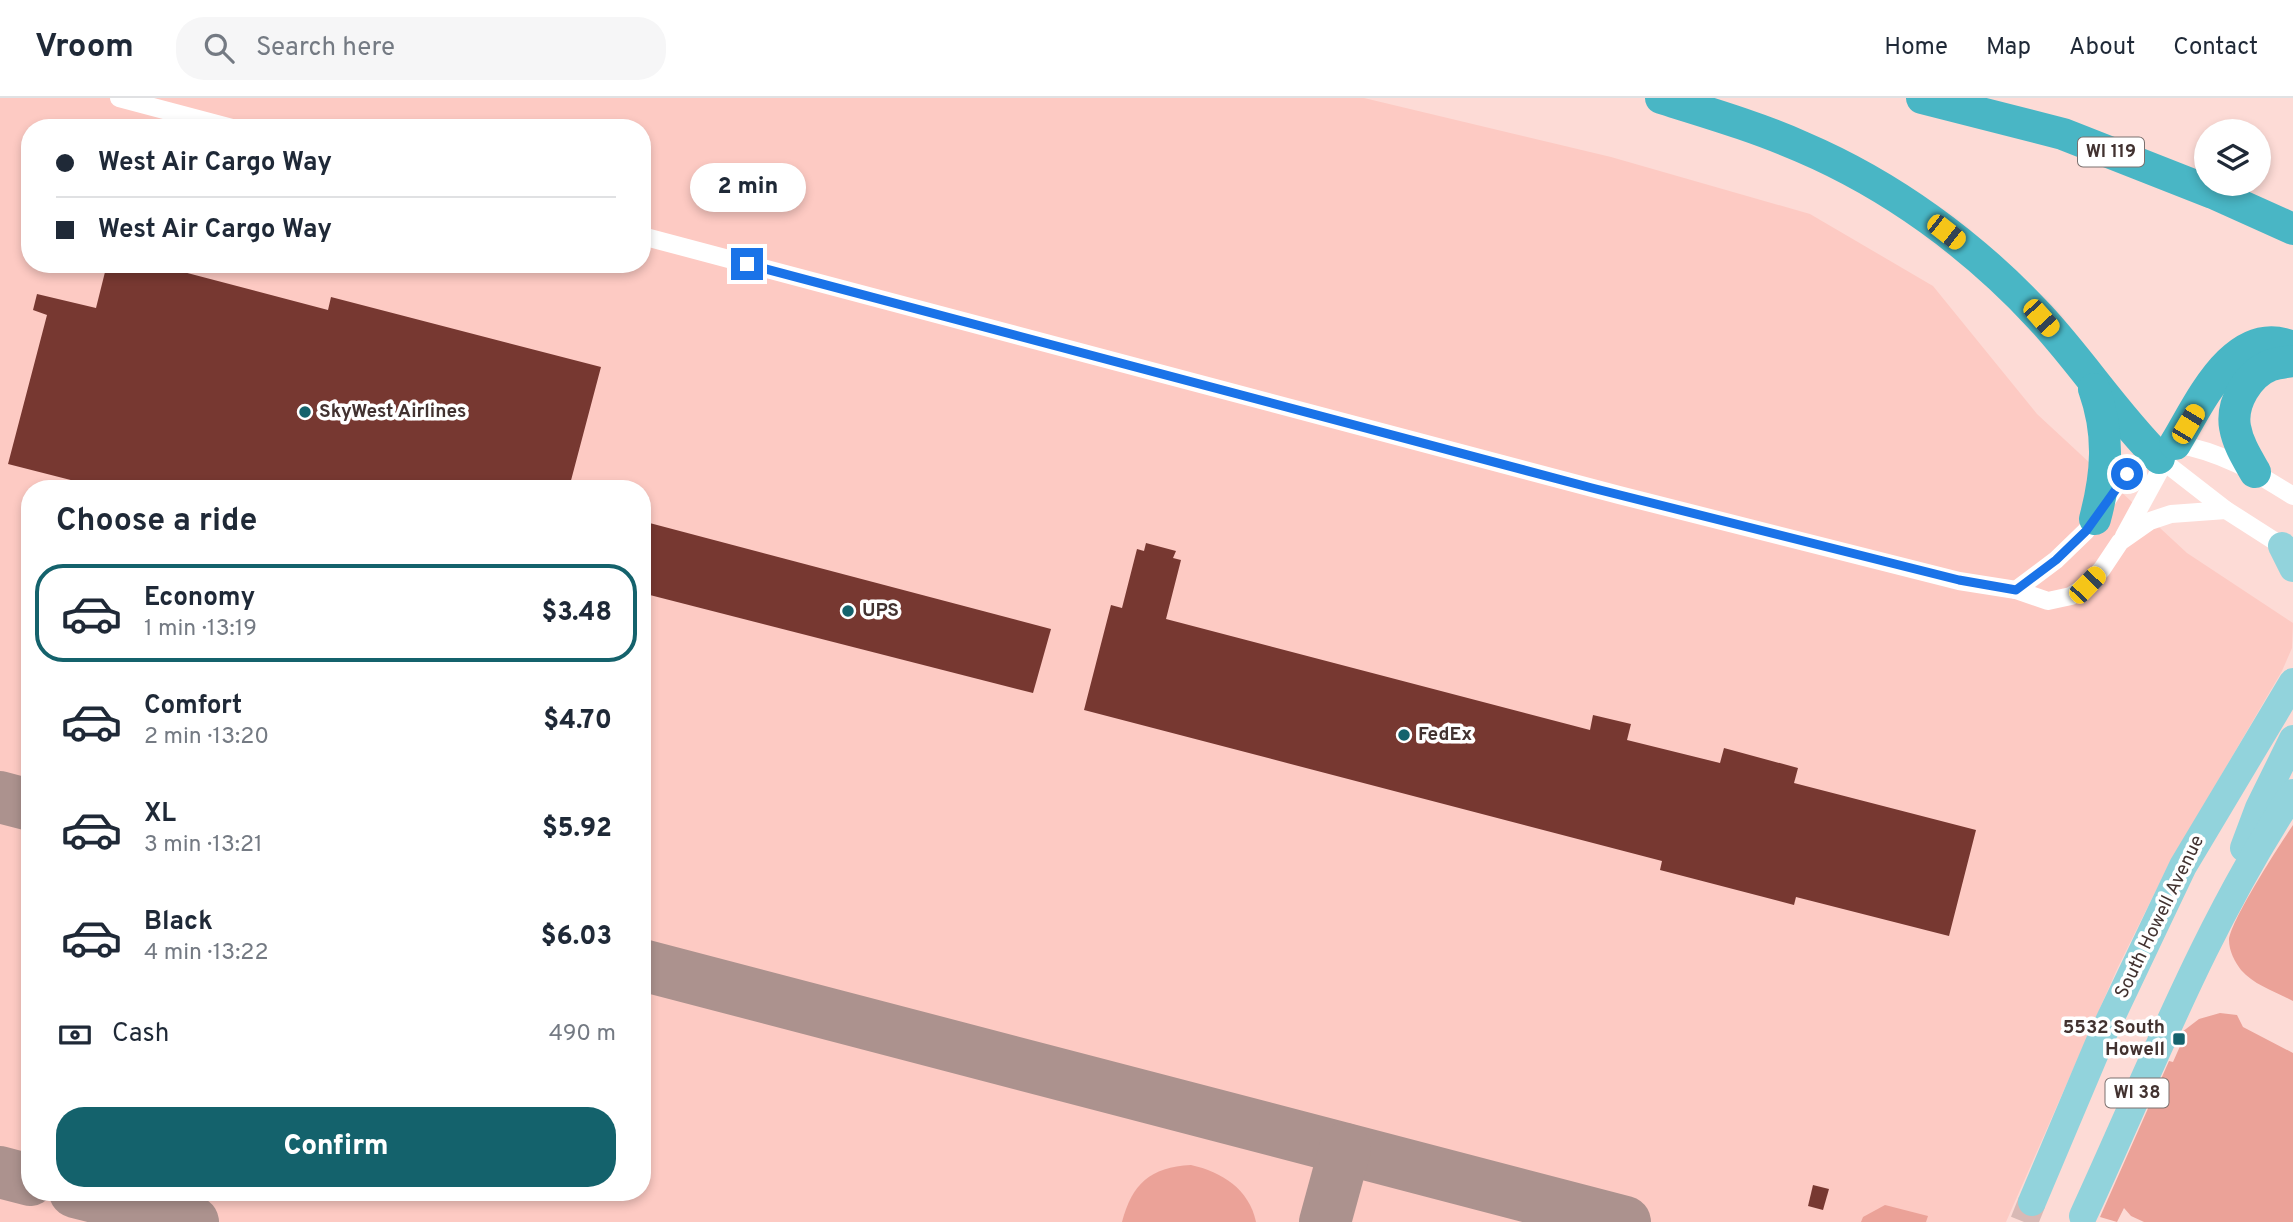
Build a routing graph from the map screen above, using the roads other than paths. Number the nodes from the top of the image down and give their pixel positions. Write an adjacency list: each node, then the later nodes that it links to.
1 (119, 98): 4 (street)
2 (1661, 98): 9 (highway)
3 (1922, 98): 5 (highway, WI 119)
4 (198, 119)
5 (2293, 229)
6 (651, 238): 17 (street)
7 (2293, 347): 10 (highway)
8 (2293, 361): 11 (highway)
9 (2090, 378): 10 (highway); 14 (highway)
10 (2167, 451): 11 (street); 13 (street); 14 (street); 15 (street)
11 (2255, 472): 12 (street)
12 (2293, 496)
13 (2225, 510): 15 (street); 16 (street)
14 (2095, 519): 17 (street)
15 (2120, 542): 17 (street)
16 (2289, 556)
17 (2016, 590)
18 (2293, 682): 22 (main road, South Howell Avenue / WI 38)
19 (2293, 739): 21 (main road)
20 (2293, 793): 21 (main road, WI 38)
21 (2218, 920): 23 (main road, WI 38)
22 (2032, 1202)
23 (2083, 1216)

